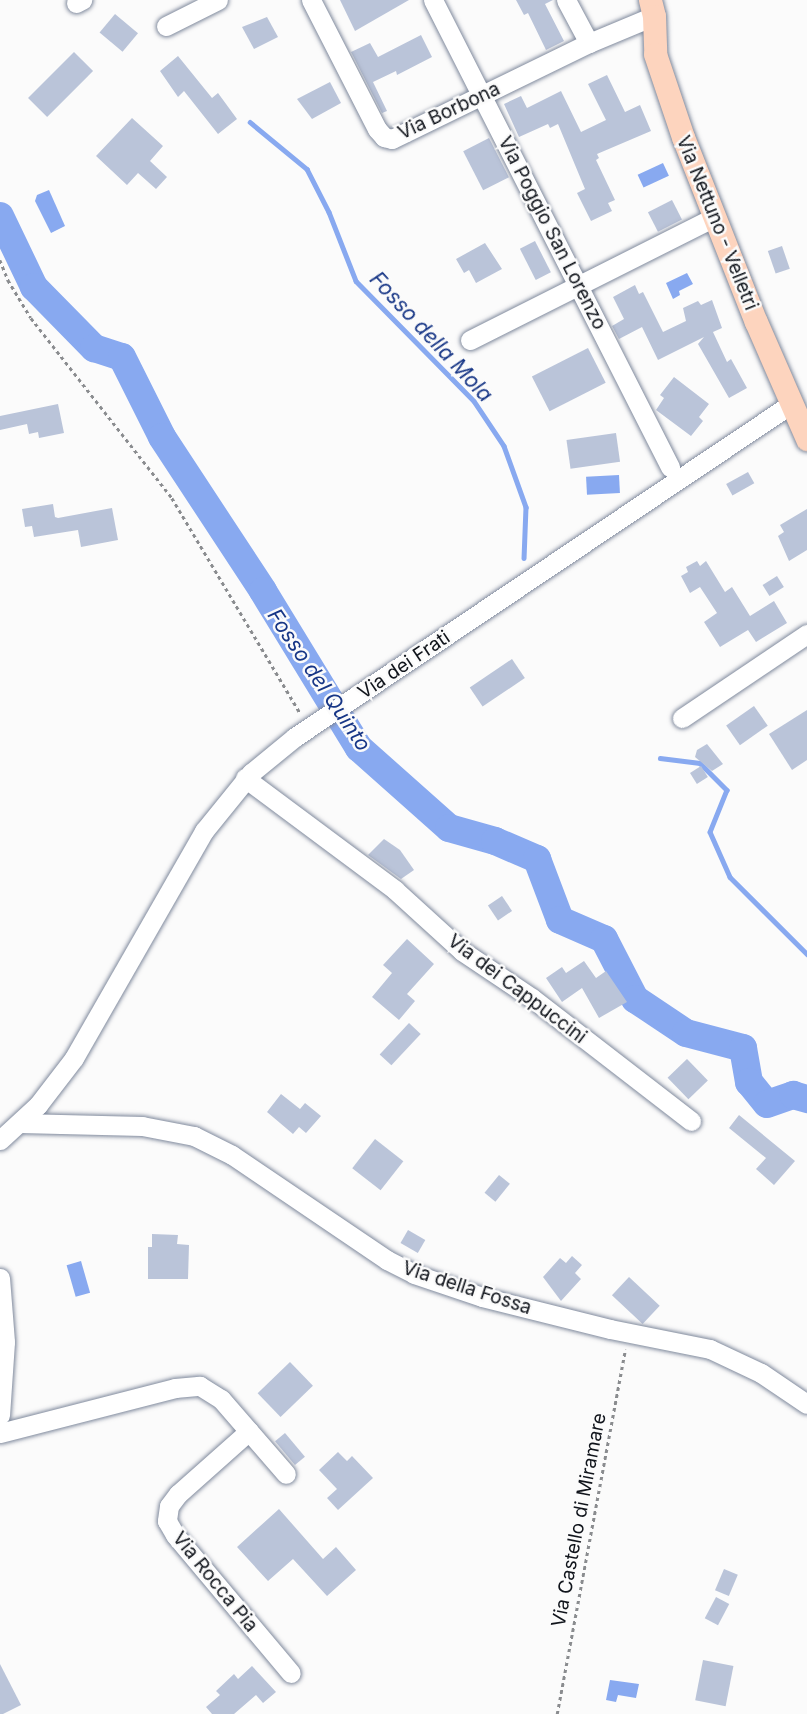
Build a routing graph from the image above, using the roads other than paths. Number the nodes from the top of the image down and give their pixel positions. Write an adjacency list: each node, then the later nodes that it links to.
1 (218, 0): 6 (street)
2 (311, 0): 8 (street, Via Borbona)
3 (433, 0): 8 (street, Via Poggio San Lorenzo)
4 (566, 0): 7 (street)
5 (652, 8): 7 (street, Via Borbona); 9 (main road, Via Nettuno - Velletri)
6 (166, 26)
7 (589, 43): 8 (street, Via Borbona)
8 (482, 96): 10 (street, Via Poggio San Lorenzo)
9 (713, 218): 10 (street); 12 (main road, Via Nettuno - Velletri)
10 (579, 285): 11 (street); 14 (street, Via Poggio San Lorenzo)
11 (470, 340)
12 (791, 404): 13 (main road, Via Nettuno - Velletri); 17 (street, Via dei Frati)
13 (807, 439)
14 (670, 467)
15 (807, 634): 16 (street)
16 (682, 718)
17 (245, 778): 18 (street, Via dei Cappuccini); 19 (street, Via dei Frati)
18 (691, 1121)
19 (20, 1123): 20 (street, Via dei Frati); 22 (street, Via della Fossa)
20 (0, 1140)
21 (0, 1278): 23 (street)
22 (807, 1404)
23 (0, 1415)
24 (249, 1431): 25 (street); 26 (street); 27 (street, Via Rocca Pia)
25 (0, 1433)
26 (286, 1474)
27 (291, 1673)

